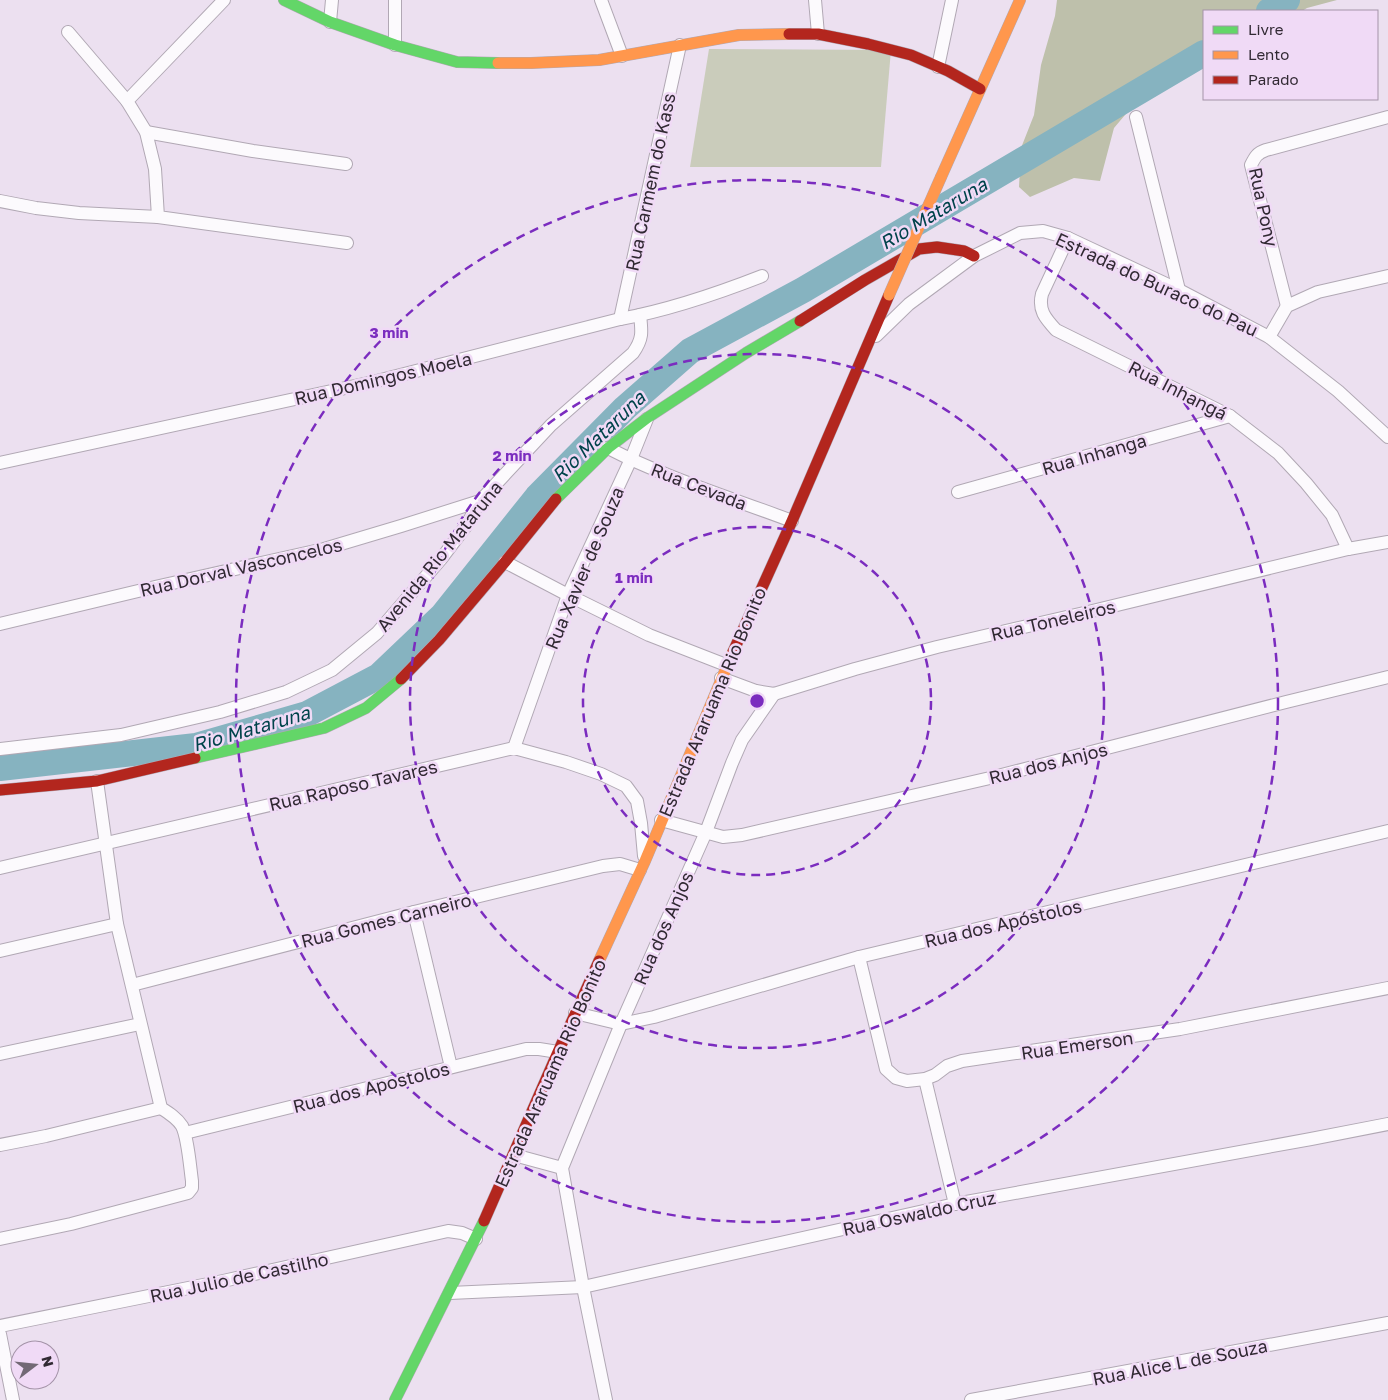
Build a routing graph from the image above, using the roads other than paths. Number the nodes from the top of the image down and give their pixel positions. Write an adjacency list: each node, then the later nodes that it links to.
1 (224, 0): 17 (street)
2 (284, 0): 9 (street)
3 (332, 0): 9 (street)
4 (395, 0): 12 (street)
5 (601, 0): 14 (street)
6 (815, 0): 11 (street)
7 (952, 0): 15 (street)
8 (1020, 0): 16 (street, Estrada Araruama Rio Bonito)
9 (330, 22): 12 (street)
10 (68, 32): 17 (street)
11 (818, 34): 13 (street); 15 (street)
12 (395, 45): 14 (street)
13 (680, 45): 14 (street); 32 (street, Rua Carmem do Kass)
14 (622, 56)
15 (938, 67): 16 (street)
16 (980, 89): 34 (street, Estrada Araruama Rio Bonito, bridge)
17 (127, 101): 20 (street)
18 (1136, 116): 29 (street)
19 (1388, 117): 30 (street, Rua Pony)
20 (146, 132): 21 (street); 23 (street)
21 (346, 164)
22 (0, 201): 23 (street)
23 (158, 217): 25 (street)
24 (1068, 238): 26 (street, Estrada do Buraco do Pau); 29 (street, Estrada do Buraco do Pau); 35 (street, Rua Inhangá)
25 (347, 244)
26 (974, 256): 34 (street, Estrada do Buraco do Pau); 36 (street)
27 (762, 276): 31 (street, Rua Domingos Moela)
28 (1388, 276): 30 (street)
29 (1179, 290): 33 (street, Estrada do Buraco do Pau)
30 (1287, 306): 33 (street)
31 (640, 315): 32 (street, Rua Domingos Moela); 42 (street, Avenida Rio Mataruna)
32 (620, 319): 40 (street, Rua Domingos Moela)
33 (1269, 337): 37 (street, Estrada do Buraco do Pau)
34 (868, 345): 43 (street, Estrada Araruama Rio Bonito)
35 (1230, 416): 41 (street, Rua Inhanga); 45 (street, Rua Inhangá)
36 (647, 418): 38 (street); 39 (street, Rua Xavier de Souza)
37 (1388, 437)
38 (608, 448): 39 (street, Rua Cevada); 46 (street)
39 (631, 459): 43 (street, Rua Cevada); 47 (street, Rua Xavier de Souza)
40 (0, 463)
41 (958, 492)
42 (480, 501): 48 (street, Rua Dorval Vasconcelos); 54 (street, Avenida Rio Mataruna)
43 (792, 521): 49 (street, Estrada Araruama Rio Bonito)
44 (1388, 542): 45 (street, Rua Toneleiros)
45 (1348, 549): 52 (street, Rua Toneleiros)
46 (505, 562): 47 (street); 55 (street)
47 (568, 595): 49 (street); 53 (street, Rua Xavier de Souza)
48 (0, 624)
49 (726, 665): 51 (street, Estrada Araruama Rio Bonito)
50 (1388, 677): 58 (street, Rua dos Anjos)
51 (721, 678): 52 (street, Rua Toneleiros); 57 (street, Estrada Araruama Rio Bonito)
52 (774, 694): 58 (street)
53 (514, 748): 60 (street, Rua Raposo Tavares); 61 (street, Rua Raposo Tavares)
54 (0, 749)
55 (97, 781): 56 (street); 60 (street)
56 (0, 790)
57 (661, 820): 58 (street, Rua dos Anjos); 61 (street, Estrada Araruama Rio Bonito)
58 (706, 832): 71 (street, Rua dos Anjos)
59 (1388, 832): 66 (street, Rua dos Apóstolos)
60 (105, 844): 62 (street, Rua Raposo Tavares); 64 (street)
61 (643, 865): 63 (street, Rua Gomes Carneiro); 69 (street, Estrada Araruama Rio Bonito)
62 (0, 868)
63 (414, 912): 67 (street, Rua Gomes Carneiro); 74 (street)
64 (117, 924): 65 (street); 67 (street)
65 (0, 951)
66 (859, 957): 71 (street, Rua dos Apóstolos); 75 (street, Rua Emerson)
67 (132, 985): 70 (street)
68 (1388, 988): 75 (street, Rua Emerson)
69 (576, 1013): 71 (street, Rua dos Apóstolos); 72 (street, Estrada Araruama Rio Bonito)
70 (140, 1024): 73 (street); 76 (street)
71 (621, 1024): 81 (street)
72 (558, 1052): 74 (street, Rua dos Apostolos); 80 (street, Estrada Araruama Rio Bonito)
73 (0, 1054)
74 (451, 1067): 78 (street, Rua dos Apostolos)
75 (925, 1079): 82 (street)
76 (161, 1108): 78 (street); 79 (street)
77 (1388, 1124): 82 (street, Rua Oswaldo Cruz)
78 (185, 1133): 83 (street)
79 (0, 1145)
80 (514, 1155): 81 (street); 84 (street, Estrada Araruama Rio Bonito)
81 (562, 1168): 85 (street)
82 (955, 1204): 85 (street, Rua Oswaldo Cruz)
83 (0, 1239)
84 (476, 1239): 86 (street, Estrada Araruama Rio Bonito); 88 (street, Rua Julio de Castilho)
85 (583, 1287): 86 (street, Rua Oswaldo Cruz); 90 (street)
86 (450, 1293): 92 (street, Estrada Araruama Rio Bonito)
87 (1388, 1323): 93 (street, Rua Alice L de Souza)
88 (0, 1326)
89 (0, 1334): 91 (street)
90 (606, 1399)
91 (13, 1400)
92 (395, 1400)
93 (971, 1400)

